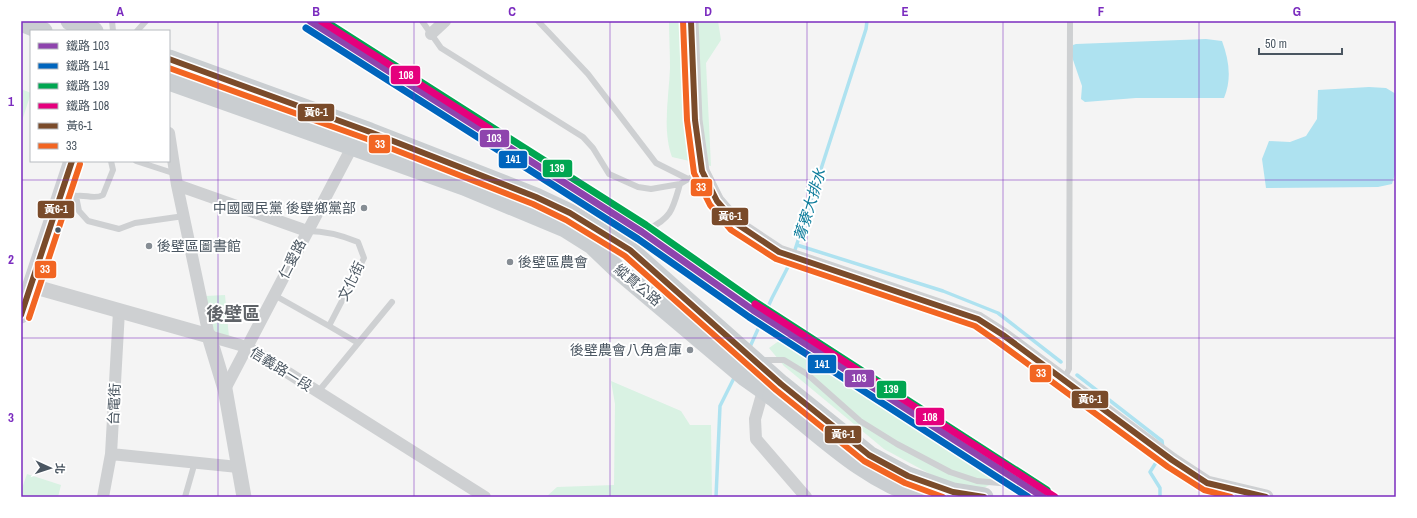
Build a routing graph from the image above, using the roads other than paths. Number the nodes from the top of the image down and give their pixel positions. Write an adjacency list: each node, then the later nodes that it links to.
1 (70, 21): 10 (main road)
2 (146, 21): 11 (lane)
3 (422, 21): 12 (lane)
4 (445, 21): 12 (street)
5 (538, 21): 23 (lane)
6 (691, 21): 21 (street)
7 (1070, 21): 40 (lane)
8 (21, 22): 9 (main road)
9 (41, 30)
10 (92, 30)
11 (138, 30)
12 (431, 34): 25 (lane)
13 (170, 59): 15 (main road, 縱貫公路)
14 (170, 81): 17 (main road, 縱貫公路)
15 (360, 128): 17 (street, 仁愛路); 22 (main road, 縱貫公路)
16 (170, 140): 24 (street)
17 (352, 147): 22 (main road, 縱貫公路); 28 (street, 仁愛路)
18 (72, 162): 26 (main road)
19 (111, 162): 26 (lane)
20 (138, 162): 24 (lane)
21 (702, 171): 23 (lane); 40 (street)
22 (466, 179): 29 (main road, 縱貫公路); 42 (main road, 縱貫公路)
23 (688, 179): 25 (lane)
24 (176, 180): 27 (street); 28 (street, 文化街)
25 (680, 184): 29 (lane)
26 (69, 194): 27 (lane); 30 (main road)
27 (184, 216): 36 (street)
28 (307, 231): 31 (street, 仁愛路); 35 (lane, 文化街)
29 (630, 250): 39 (main road, 縱貫公路)
30 (32, 286): 33 (street, 信義路一段); 34 (main road)
31 (274, 295): 35 (lane); 38 (street, 仁愛路)
32 (392, 302): 37 (lane)
33 (119, 311): 36 (street, 信義路一段); 44 (street, 台電街)
34 (21, 315)
35 (329, 326): 37 (lane)
36 (208, 336): 38 (street, 信義路一段); 41 (street)
37 (358, 343): 43 (lane)
38 (247, 347): 41 (street, 仁愛路); 43 (street, 信義路一段)
39 (756, 360): 42 (main road); 55 (lane)
40 (1063, 381): 56 (street)
41 (225, 389): 46 (street)
42 (772, 390): 51 (street); 52 (lane); 53 (main road, bridge); 54 (main road)
43 (318, 392): 50 (street, 信義路一段)
44 (111, 454): 45 (street); 47 (street, 台電街)
45 (195, 462): 46 (street); 48 (lane)
46 (238, 467): 49 (street)
47 (103, 497)
48 (185, 497)
49 (244, 497)
50 (485, 497)
51 (806, 497)
52 (906, 497)
53 (923, 497)
54 (984, 497)
55 (1022, 497)
56 (1266, 497)

